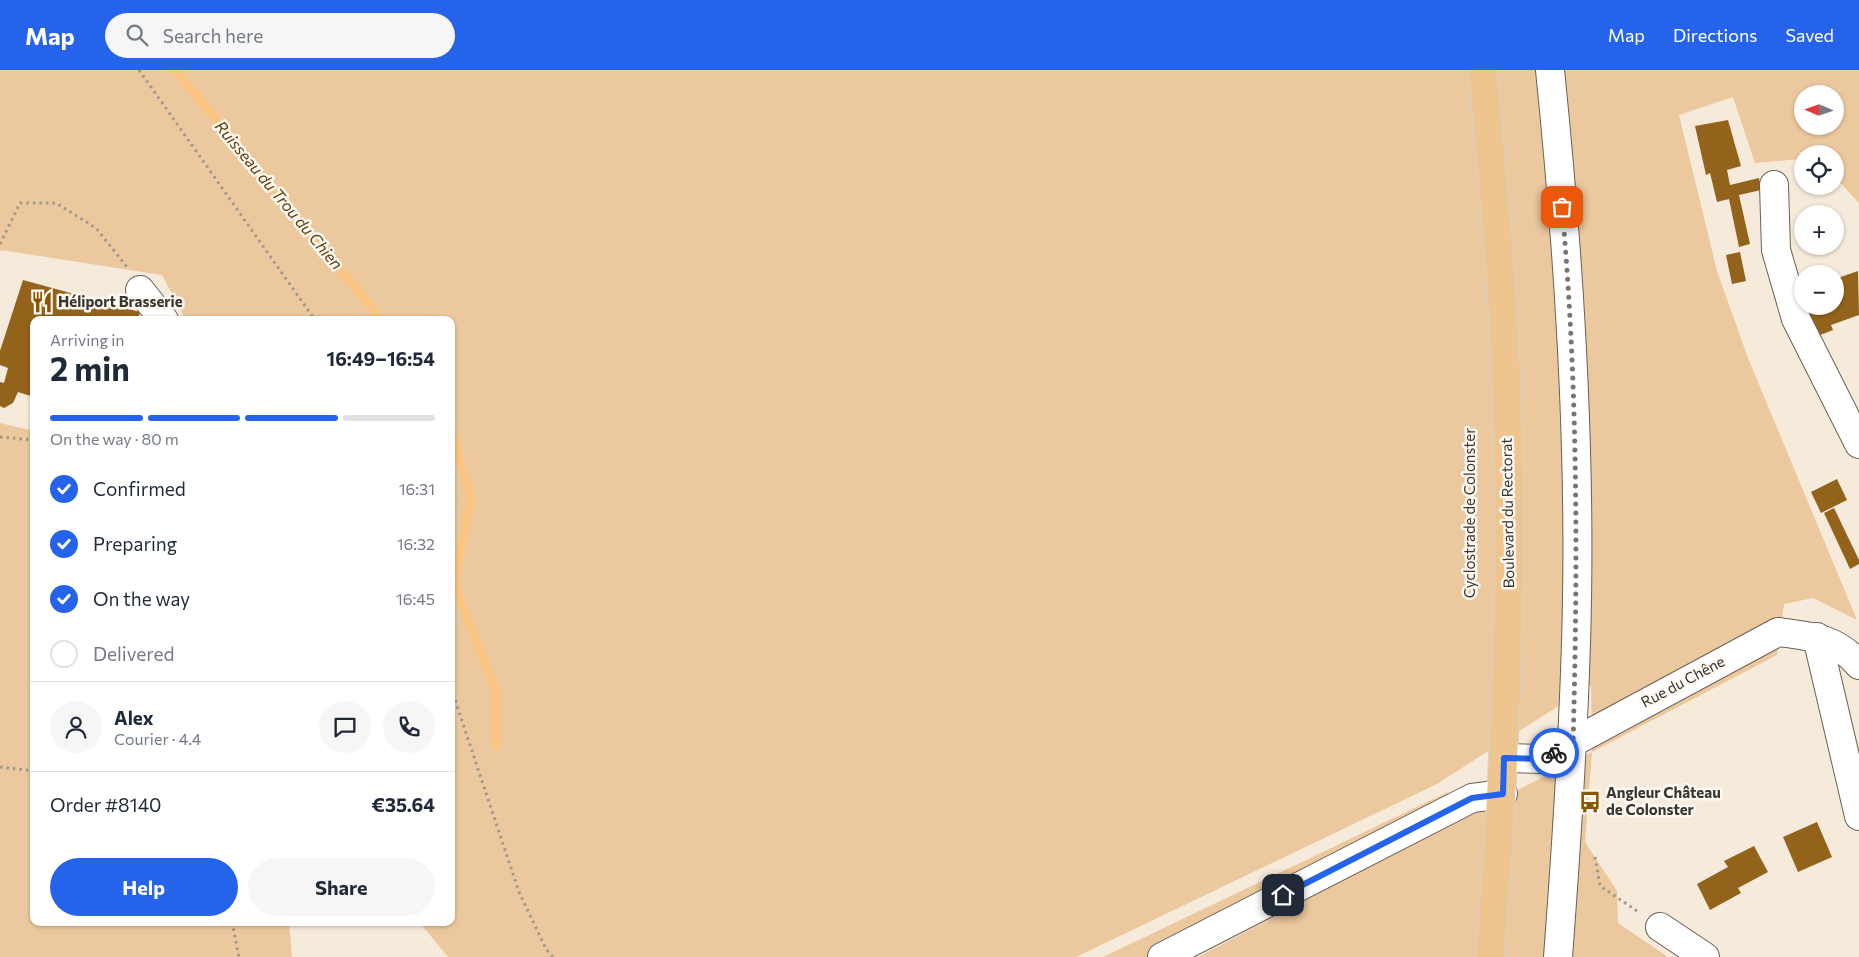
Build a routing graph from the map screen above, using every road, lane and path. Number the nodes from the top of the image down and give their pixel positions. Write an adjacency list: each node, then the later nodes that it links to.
1 (139, 70): 8 (path)
2 (1482, 70): 16 (main road, Boulevard du Rectorat)
3 (1550, 70): 15 (street)
4 (1774, 185): 11 (street)
5 (0, 244): 6 (path)
6 (140, 290): 7 (street)
7 (161, 316)
8 (313, 316)
9 (0, 437): 10 (path)
10 (30, 440)
11 (1859, 444)
12 (1818, 637): 13 (street, Rue du Chêne); 15 (street, Rue du Chêne); 20 (street)
13 (1859, 665)
14 (455, 700): 25 (path)
15 (1573, 744): 16 (street, Rue du Chêne); 21 (street)
16 (1504, 758): 19 (main road, Boulevard du Rectorat)
17 (0, 767): 18 (path)
18 (30, 771)
19 (1503, 794): 26 (street); 27 (main road, Boulevard du Rectorat)
20 (1859, 816)
21 (1566, 845): 23 (path); 28 (street)
22 (233, 926): 24 (path)
23 (1660, 927): 29 (street)
24 (239, 957)
25 (553, 957)
26 (1162, 957)
27 (1490, 957)
28 (1558, 957)
29 (1705, 957)

